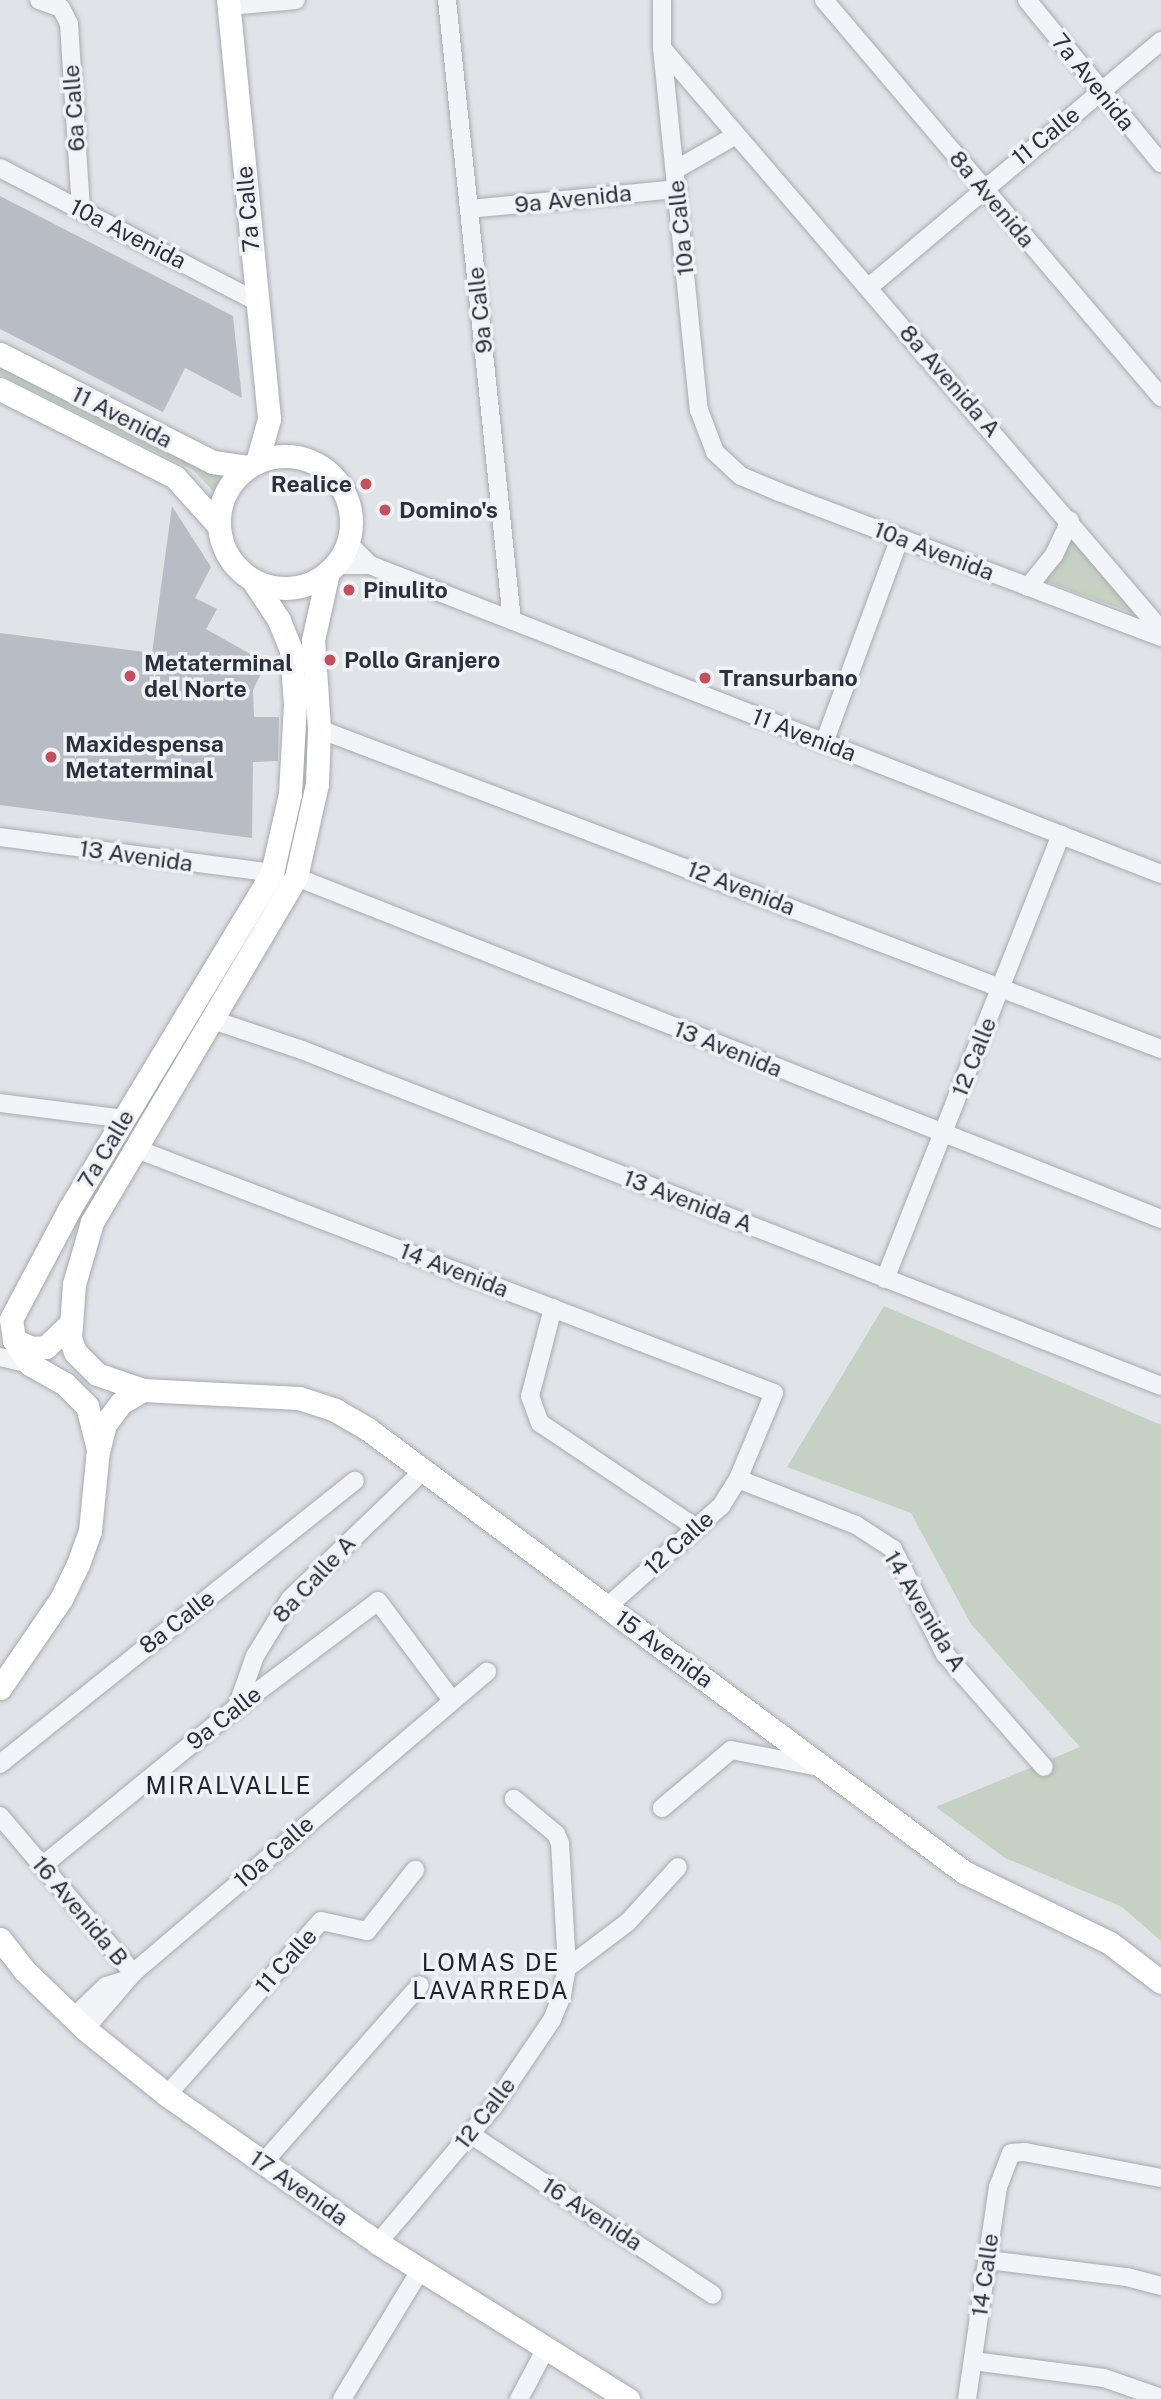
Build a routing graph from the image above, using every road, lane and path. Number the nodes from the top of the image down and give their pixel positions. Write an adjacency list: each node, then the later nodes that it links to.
1 (38, 0): 18 (street, 6a Calle)
2 (296, 0): 7 (street)
3 (447, 0): 17 (street, 9a Calle)
4 (662, 0): 9 (street, 10a Calle)
5 (824, 0): 15 (street, 8a Avenida)
6 (1027, 0): 10 (street, 7a Avenida)
7 (229, 3): 20 (main road, 7a Calle)
8 (1161, 41): 10 (street, 11 Calle)
9 (662, 48): 11 (street, 8a Avenida A); 14 (street, 10a Calle)
10 (1101, 92): 12 (street, 7a Avenida); 15 (street, 11 Calle)
11 (736, 135): 14 (street); 19 (street, 8a Avenida A)
12 (1161, 163)
13 (0, 168): 18 (street, 10a Avenida)
14 (675, 170): 16 (street, 10a Calle)
15 (983, 188): 19 (street, 11 Calle); 23 (street, 8a Avenida)
16 (677, 189): 17 (street, 9a Avenida); 25 (street, 10a Calle)
17 (469, 209): 36 (street, 9a Calle)
18 (81, 210): 20 (street, 10a Avenida)
19 (869, 287): 28 (street, 8a Avenida A)
20 (257, 301): 24 (main road, 7a Calle)
21 (0, 354): 27 (main road, 11 Avenida)
22 (0, 389): 29 (main road, 11 Avenida)
23 (1161, 397)
24 (269, 419): 26 (main road, 7a Calle); 27 (main road, 7a Calle)
25 (715, 452): 30 (street, 10a Avenida)
26 (291, 456): 27 (main road); 31 (main road)
27 (252, 465): 29 (main road)
28 (1070, 520): 35 (street); 37 (street, 8a Avenida A)
29 (218, 525): 34 (main road)
30 (900, 538): 35 (street, 10a Avenida); 40 (street)
31 (348, 543): 32 (street, 11 Avenida); 33 (main road)
32 (370, 565): 33 (street, 11 Avenida); 36 (street, 11 Avenida)
33 (331, 568): 34 (main road); 39 (main road, 7a Calle)
34 (254, 582): 43 (main road, 7a Calle)
35 (1028, 587): 38 (street, 10a Avenida)
36 (512, 621): 40 (street, 11 Avenida)
37 (1161, 630)
38 (1161, 637)
39 (319, 729): 45 (main road, 7a Calle); 46 (street, 12 Avenida)
40 (824, 743): 41 (street, 11 Avenida)
41 (1061, 835): 44 (street, 11 Avenida); 46 (street, 12 Calle)
42 (0, 837): 43 (street, 13 Avenida)
43 (272, 873): 50 (main road, 7a Calle)
44 (1161, 874)
45 (296, 877): 47 (main road, 7a Calle); 51 (street, 13 Avenida)
46 (1003, 986): 48 (street, 12 Avenida); 51 (street, 12 Calle)
47 (214, 1020): 52 (main road, 7a Calle); 54 (street, 13 Avenida A)
48 (1161, 1049)
49 (0, 1103): 50 (street)
50 (125, 1119): 57 (main road, 7a Calle)
51 (943, 1134): 53 (street, 13 Avenida); 54 (street, 12 Calle)
52 (134, 1147): 55 (street, 14 Avenida); 56 (main road, 7a Calle)
53 (1161, 1219)
54 (885, 1279): 58 (street, 13 Avenida A)
55 (553, 1308): 60 (street, 14 Avenida); 65 (street)
56 (71, 1324): 57 (main road); 59 (main road, 7a Calle)
57 (6, 1336): 61 (main road)
58 (1161, 1385)
59 (143, 1390): 61 (main road); 62 (main road, 15 Avenida)
60 (774, 1393): 63 (street, 12 Calle)
61 (98, 1449): 68 (main road)
62 (422, 1472): 66 (main road, 15 Avenida); 70 (street, 8a Calle A)
63 (738, 1479): 65 (street, 12 Calle); 72 (street, 14 Avenida A)
64 (355, 1481): 71 (street, 8a Calle)
65 (694, 1526): 66 (street, 12 Calle)
66 (607, 1607): 73 (main road, 15 Avenida)
67 (487, 1672): 69 (street, 10a Calle)
68 (0, 1688)
69 (451, 1699): 70 (street, 9a Calle); 82 (street, 10a Calle)
70 (237, 1707): 77 (street, 9a Calle)
71 (0, 1764)
72 (1044, 1767)
73 (827, 1769): 75 (street); 83 (main road, 15 Avenida)
74 (514, 1799): 81 (street)
75 (662, 1808)
76 (0, 1816): 77 (street, 16 Avenida B)
77 (42, 1866): 82 (street, 16 Avenida B)
78 (678, 1867): 81 (street)
79 (415, 1870): 86 (street, 11 Calle)
80 (0, 1939): 85 (main road, 17 Avenida)
81 (567, 1968): 87 (street, 12 Calle)
82 (130, 1977): 85 (street, 10a Calle)
83 (1161, 1982)
84 (420, 1985): 88 (street)
85 (79, 2023): 86 (main road, 17 Avenida)
86 (167, 2095): 88 (main road, 17 Avenida)
87 (470, 2134): 90 (street, 12 Calle); 94 (street, 16 Avenida)
88 (263, 2163): 90 (main road, 17 Avenida)
89 (1161, 2178): 91 (street, 14 Calle)
90 (378, 2243): 92 (main road, 17 Avenida)
91 (988, 2260): 93 (street); 96 (street, 14 Calle)
92 (421, 2269): 95 (main road, 17 Avenida); 98 (street)
93 (1161, 2286)
94 (713, 2295)
95 (545, 2350): 99 (street); 100 (main road, 17 Avenida)
96 (973, 2361): 97 (street); 101 (street, 14 Calle)
97 (1161, 2398)
98 (341, 2399)
99 (519, 2399)
100 (628, 2399)
101 (967, 2399)

